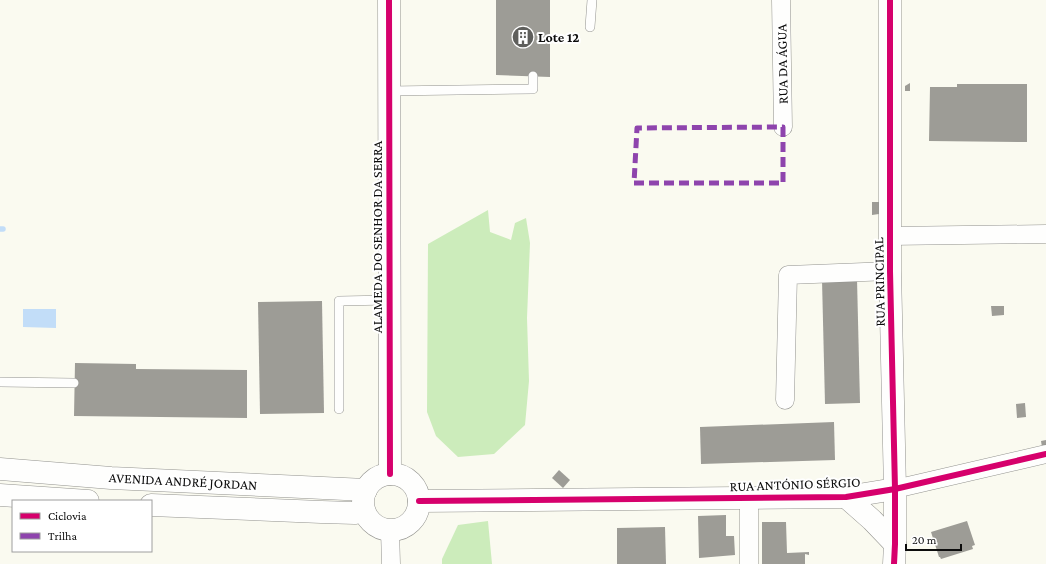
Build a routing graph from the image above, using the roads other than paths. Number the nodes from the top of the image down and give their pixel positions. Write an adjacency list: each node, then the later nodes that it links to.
1 (389, 0): 7 (street, ALAMEDA DO SENHOR DA SERRA)
2 (592, 0): 5 (lane)
3 (781, 0): 8 (street, RUA DA ÁGUA)
4 (890, 0): 10 (street, RUA PRINCIPAL)
5 (590, 27)
6 (533, 76): 7 (lane)
7 (389, 91): 12 (street, ALAMEDA DO SENHOR DA SERRA)
8 (782, 127)
9 (1046, 234): 10 (street)
10 (890, 236): 11 (street, RUA PRINCIPAL)
11 (890, 271): 15 (street); 20 (street, RUA PRINCIPAL)
12 (390, 300): 16 (lane); 19 (street, ALAMEDA DO SENHOR DA SERRA)
13 (0, 382): 14 (lane)
14 (74, 383)
15 (785, 400)
16 (339, 409)
17 (1046, 454): 20 (street, RUA ANTÓNIO SÉRGIO)
18 (0, 469): 25 (street, AVENIDA ANDRÉ JORDAN)
19 (390, 474): 25 (street); 26 (street)
20 (895, 489): 22 (street, RUA ANTÓNIO SÉRGIO); 29 (street, RUA PRINCIPAL)
21 (0, 495): 24 (street)
22 (846, 497): 23 (street, RUA ANTÓNIO SÉRGIO); 29 (street)
23 (749, 498): 26 (street, RUA ANTÓNIO SÉRGIO); 31 (street)
24 (73, 500)
25 (365, 500): 27 (street, AVENIDA ANDRÉ JORDAN); 28 (street)
26 (419, 501): 28 (street)
27 (152, 505)
28 (390, 530): 30 (street)
29 (894, 554)
30 (391, 564)
31 (749, 564)

